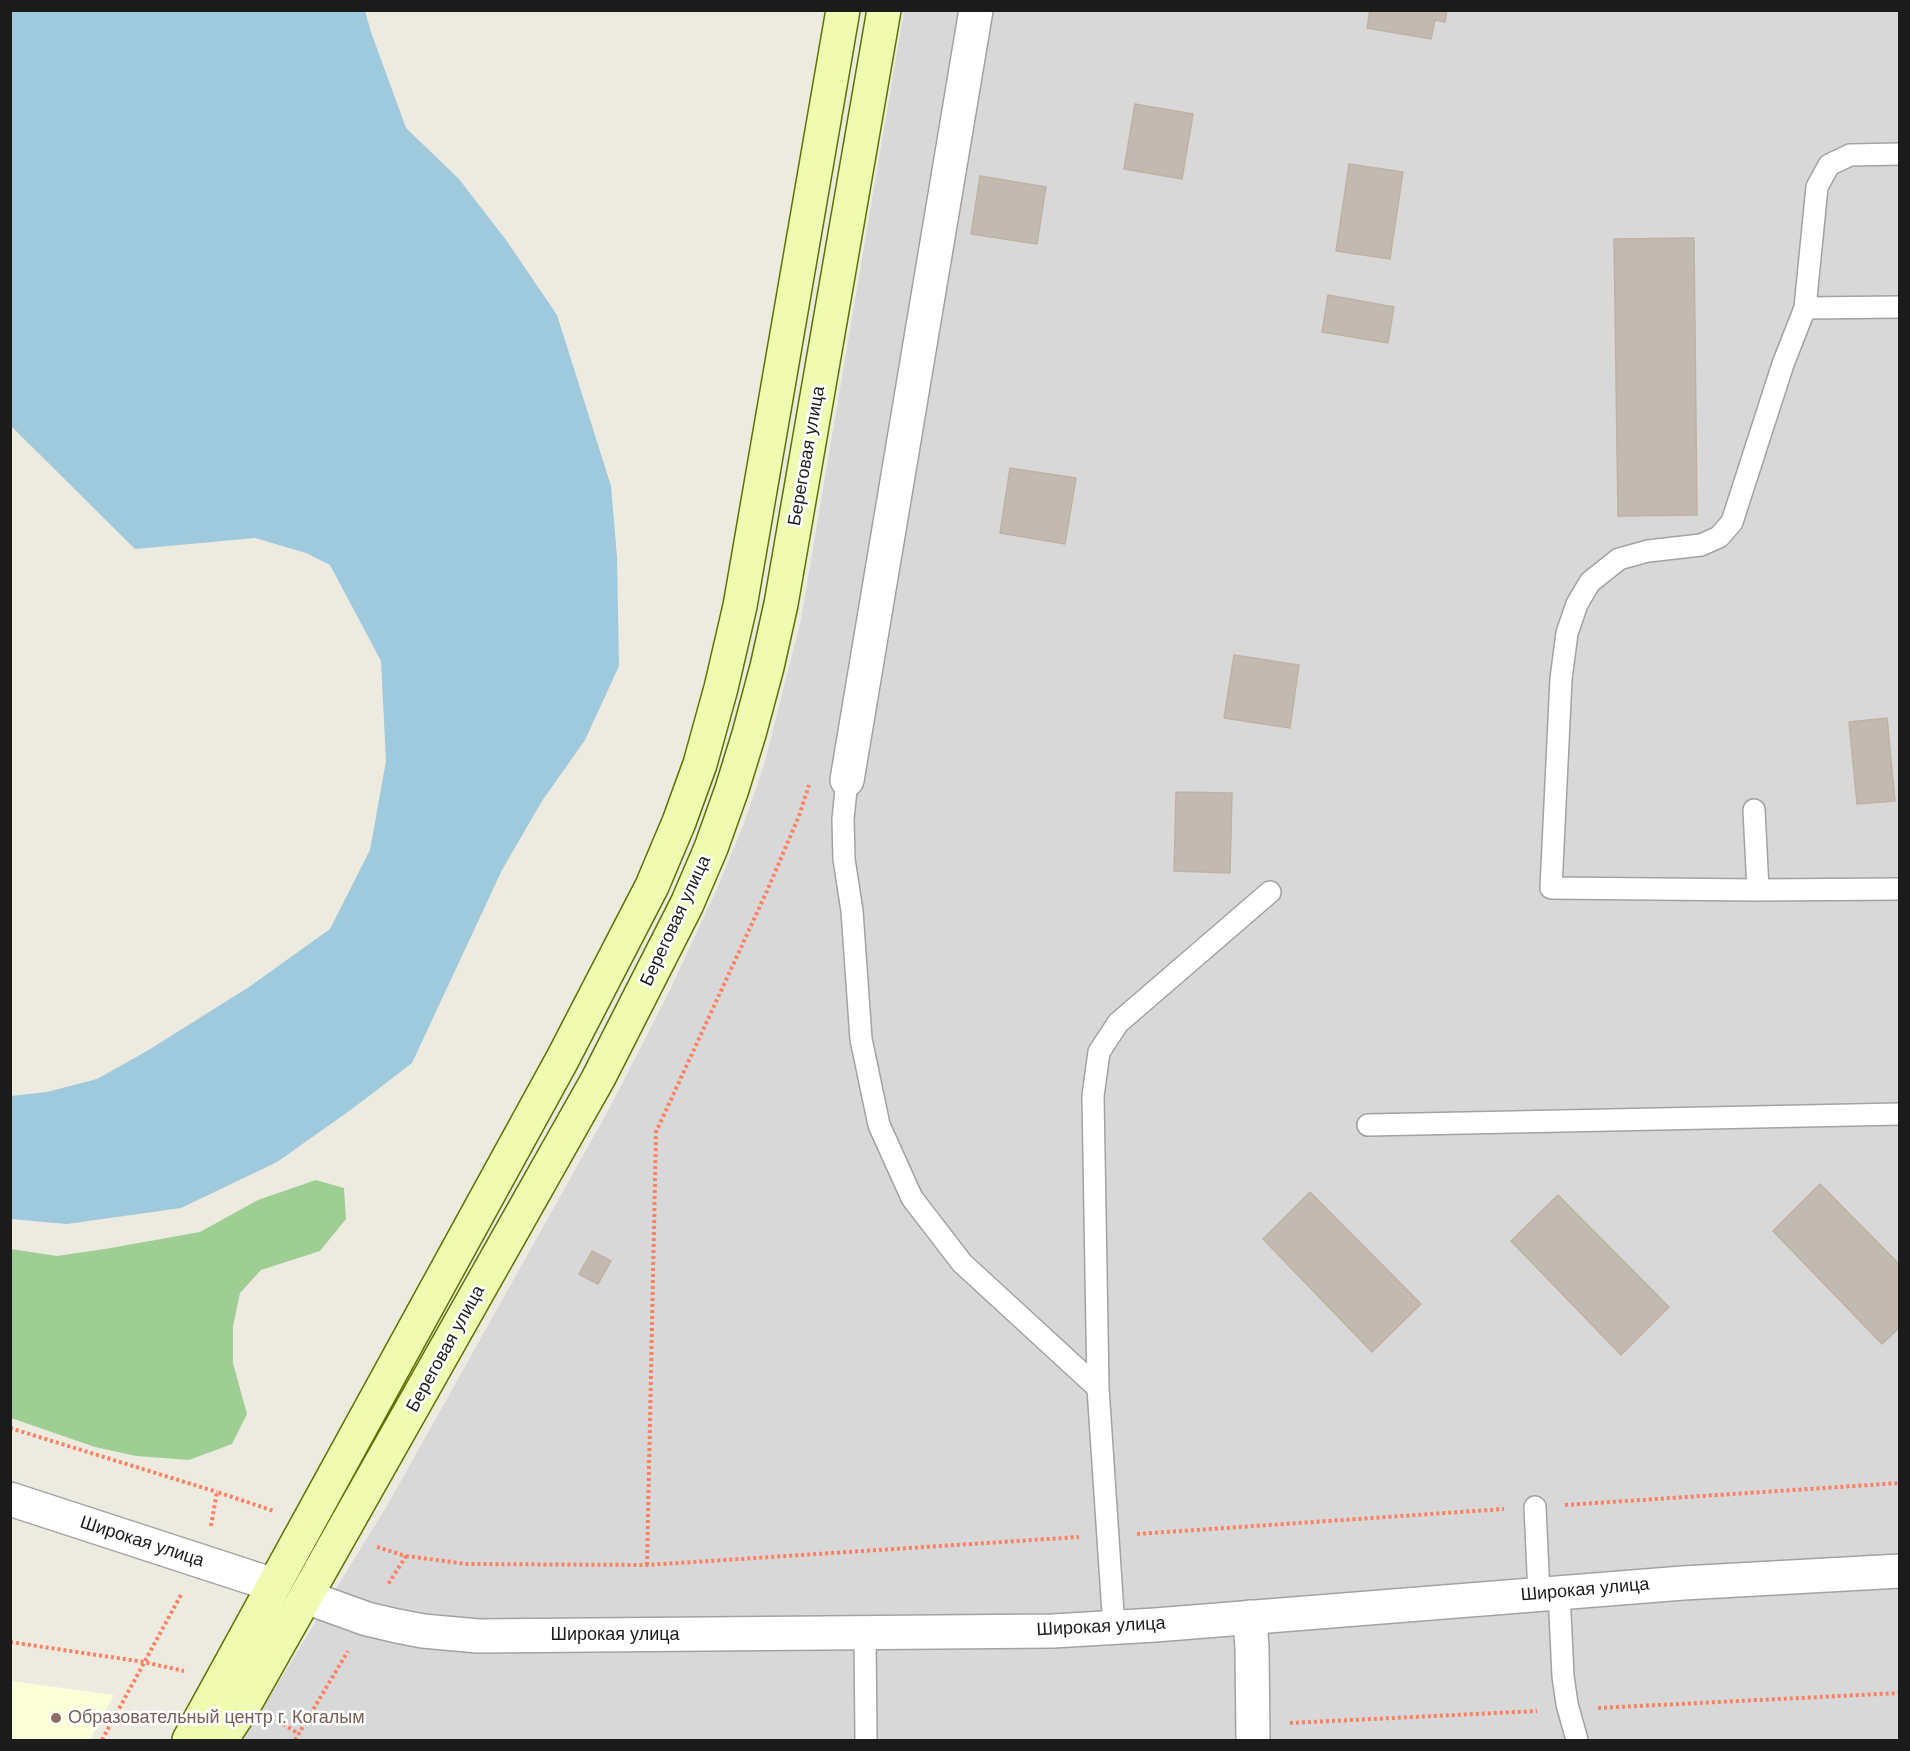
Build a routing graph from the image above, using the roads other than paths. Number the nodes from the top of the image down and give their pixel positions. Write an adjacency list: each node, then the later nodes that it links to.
1 (843, 10): 18 (main road, Береговая улица)
2 (884, 10): 20 (main road, Береговая улица)
3 (976, 10): 7 (street)
4 (1899, 154): 6 (lane)
5 (1899, 306): 6 (lane)
6 (1805, 308): 10 (lane)
7 (848, 780): 14 (lane)
8 (1754, 810): 10 (lane)
9 (1899, 889): 10 (lane)
10 (1758, 890)
11 (1270, 892): 14 (lane)
12 (1899, 1114): 13 (lane)
13 (1368, 1125)
14 (1098, 1389): 22 (lane)
15 (10, 1499): 18 (street, Широкая улица)
16 (1535, 1507): 19 (lane)
17 (1899, 1571): 19 (street, Широкая улица)
18 (274, 1585): 20 (main road); 24 (main road, Береговая улица)
19 (1549, 1593): 21 (street, Широкая улица); 28 (lane)
20 (306, 1597): 23 (street, Широкая улица); 25 (main road, Береговая улица)
21 (1250, 1617): 22 (street, Широкая улица); 27 (street)
22 (1114, 1628): 23 (street, Широкая улица)
23 (865, 1634): 26 (lane)
24 (189, 1740)
25 (221, 1740)
26 (866, 1740)
27 (1253, 1740)
28 (1577, 1740)

